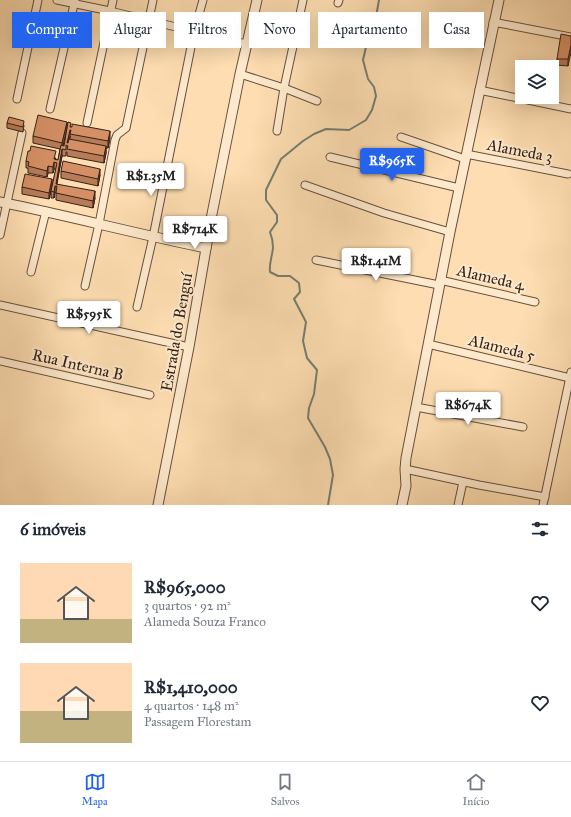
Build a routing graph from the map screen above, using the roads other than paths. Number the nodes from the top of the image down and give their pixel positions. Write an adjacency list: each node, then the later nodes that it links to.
1 (38, 0): 23 (street)
2 (57, 0): 9 (street)
3 (113, 0): 10 (street)
4 (153, 0): 12 (street)
5 (203, 0): 13 (street)
6 (257, 0): 17 (street, Estrada do Benguí)
7 (303, 0): 21 (street)
8 (498, 0): 14 (street)
9 (75, 2): 10 (street); 25 (street)
10 (110, 11): 11 (street); 27 (street)
11 (114, 12)
12 (151, 12)
13 (200, 12)
14 (493, 22): 15 (street); 22 (street)
15 (571, 37)
16 (241, 43): 17 (street)
17 (246, 44): 20 (street, Estrada do Benguí)
18 (143, 48): 38 (street)
19 (191, 48): 41 (street)
20 (240, 74): 21 (street); 42 (street, Estrada do Benguí)
21 (284, 88): 24 (street); 28 (street)
22 (479, 90): 26 (street); 31 (street)
23 (16, 99)
24 (317, 101)
25 (50, 109)
26 (571, 109)
27 (87, 123)
28 (277, 131)
29 (22, 133): 36 (street)
30 (401, 137): 31 (street, Alameda 3)
31 (466, 156): 33 (street, Alameda 3); 35 (street)
32 (330, 157): 35 (street)
33 (568, 174)
34 (305, 185): 39 (street)
35 (459, 188): 39 (street)
36 (3, 202): 37 (street); 40 (street)
37 (46, 211): 38 (street); 44 (street)
38 (99, 224): 41 (street); 46 (street)
39 (450, 232): 45 (street)
40 (0, 234)
41 (153, 237): 42 (street); 49 (street)
42 (206, 248): 51 (street, Estrada do Benguí)
43 (316, 260): 45 (street, Alameda 4)
44 (31, 272)
45 (440, 283): 47 (street, Alameda 4); 50 (street)
46 (85, 286)
47 (535, 302)
48 (0, 305): 51 (street)
49 (137, 307)
50 (428, 344): 53 (street, Alameda 5); 55 (street)
51 (189, 348): 60 (street, Estrada do Benguí)
52 (0, 361): 54 (street, Rua Interna B)
53 (570, 375): 59 (street)
54 (150, 395)
55 (416, 407): 56 (street); 57 (street)
56 (523, 427)
57 (405, 469): 58 (street); 61 (street)
58 (463, 482): 59 (street); 62 (street)
59 (545, 497): 63 (street)
60 (158, 505)
61 (402, 505)
62 (458, 505)
63 (544, 505)

